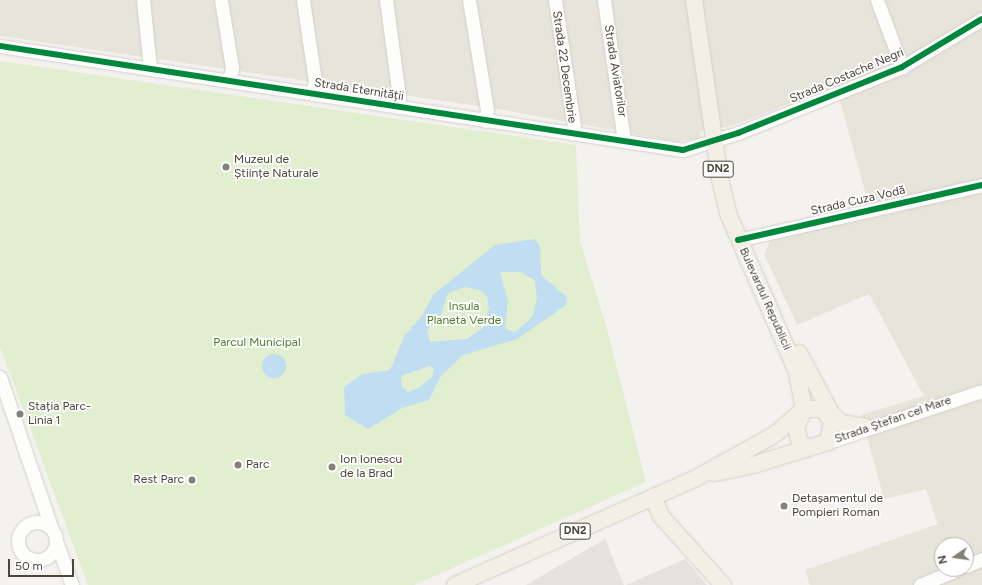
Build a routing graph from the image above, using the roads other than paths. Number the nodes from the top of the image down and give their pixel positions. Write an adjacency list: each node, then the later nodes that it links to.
1 (143, 0): 13 (street)
2 (220, 0): 14 (street)
3 (303, 0): 15 (street)
4 (386, 0): 16 (street)
5 (469, 0): 17 (street)
6 (555, 0): 18 (street, Strada 22 Decembrie)
7 (604, 0): 19 (street, Strada Aviatorilor)
8 (694, 0): 20 (main road, Bulevardul Republicii / DN2)
9 (877, 0): 12 (street)
10 (982, 19): 12 (street, Strada Costache Negri)
11 (0, 46): 13 (street, Strada Eternității)
12 (902, 67): 20 (street, Strada Costache Negri)
13 (150, 68): 14 (street, Strada Eternității)
14 (229, 81): 15 (street, Strada Eternității)
15 (312, 94): 16 (street, Strada Eternității)
16 (397, 106): 17 (street, Strada Eternității)
17 (485, 121): 18 (street, Strada Eternității)
18 (572, 134): 19 (street, Strada Eternității)
19 (624, 141): 20 (street, Strada Eternității)
20 (714, 141): 22 (main road, Bulevardul Republicii / DN2)
21 (982, 185): 22 (street, Strada Cuza Vodă)
22 (738, 240): 23 (main road, Bulevardul Republicii / DN2)
23 (780, 328): 24 (main road, DN2); 27 (main road, Bulevardul Republicii / DN2)
24 (810, 374): 27 (main road, DN2); 28 (main road)
25 (0, 378): 35 (street)
26 (982, 391): 29 (street, Strada Ștefan cel Mare)
27 (809, 408): 28 (main road); 30 (main road); 34 (main road, DN2)
28 (832, 418): 29 (main road); 31 (main road)
29 (866, 427): 31 (street, Strada Ștefan cel Mare)
30 (797, 437): 32 (main road); 33 (main road, DN2)
31 (828, 442): 32 (main road, DN2)
32 (810, 448): 33 (main road, DN2)
33 (735, 468): 34 (main road, DN2)
34 (696, 478): 36 (main road, DN2)
35 (35, 480): 37 (street); 38 (street)
36 (653, 497): 43 (main road, DN2); 44 (main road)
37 (30, 523): 38 (street); 40 (street)
38 (50, 527): 39 (street)
39 (56, 542): 40 (street); 42 (street)
40 (44, 559): 42 (street)
41 (940, 577): 45 (street)
42 (72, 584)
43 (455, 585)
44 (723, 585)
45 (920, 585)

